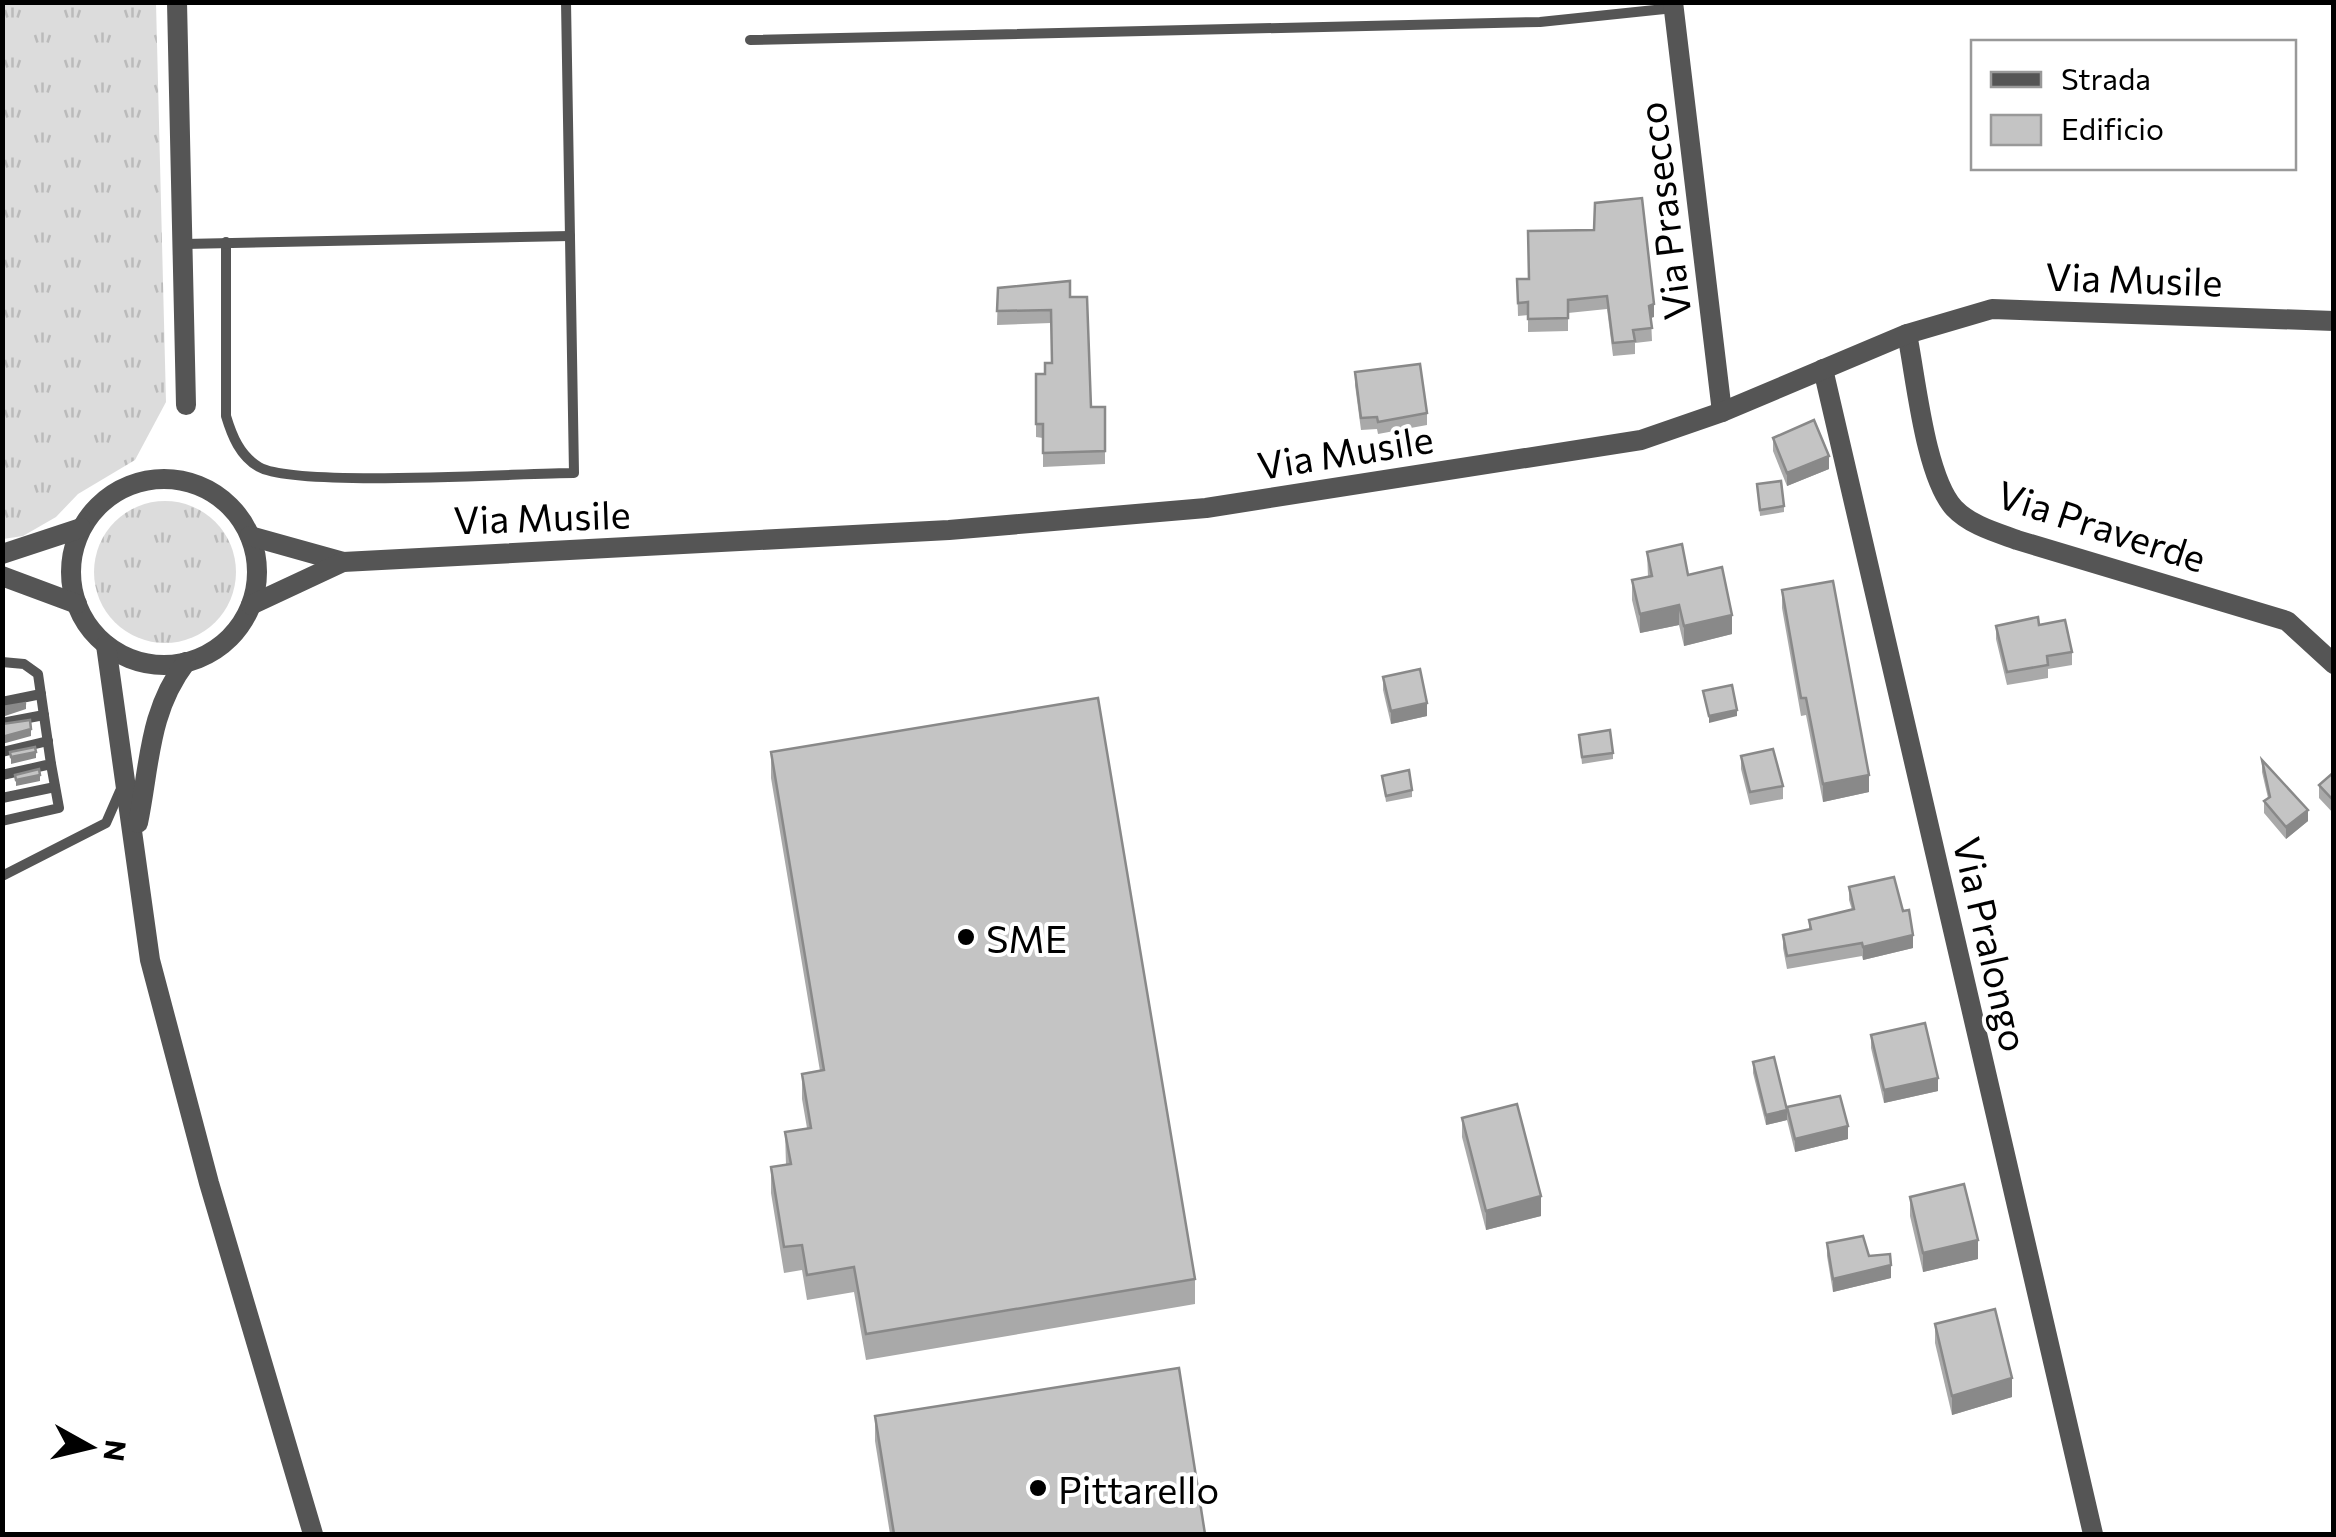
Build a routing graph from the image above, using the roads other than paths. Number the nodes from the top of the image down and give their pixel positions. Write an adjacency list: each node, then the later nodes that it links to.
1 (178, 2): 7 (street)
2 (566, 2): 5 (lane)
3 (1674, 6): 4 (lane); 12 (street, Via Prasecco)
4 (750, 40)
5 (570, 236): 6 (lane); 6 (lane)
6 (226, 242): 7 (lane)
7 (184, 244): 11 (street)
8 (2334, 320): 9 (street, Via Musile)
9 (1908, 334): 10 (street, Via Musile); 23 (street, Via Praverde)
10 (1823, 369): 12 (street, Via Musile); 39 (street, Via Pralongo)
11 (186, 406)
12 (1722, 412): 16 (street, Via Musile)
13 (82, 528): 14 (street); 15 (street); 18 (street)
14 (250, 536): 16 (street); 19 (street)
15 (2, 554)
16 (343, 562): 19 (street)
17 (2, 576): 18 (street)
18 (76, 604): 20 (street)
19 (251, 605): 22 (street)
20 (106, 645): 22 (street); 32 (street)
21 (2, 662): 24 (lane)
22 (186, 662): 36 (street)
23 (2334, 664)
24 (41, 694): 25 (lane); 26 (lane)
25 (2, 702)
26 (44, 715): 27 (lane); 28 (lane)
27 (2, 723)
28 (48, 741): 29 (lane); 30 (lane)
29 (2, 752)
30 (52, 764): 31 (lane); 33 (lane)
31 (2, 775)
32 (124, 775): 36 (street); 37 (lane)
33 (55, 787): 34 (lane); 35 (lane)
34 (2, 798)
35 (2, 821)
36 (135, 835): 38 (street)
37 (2, 876)
38 (312, 1534)
39 (2092, 1534)

